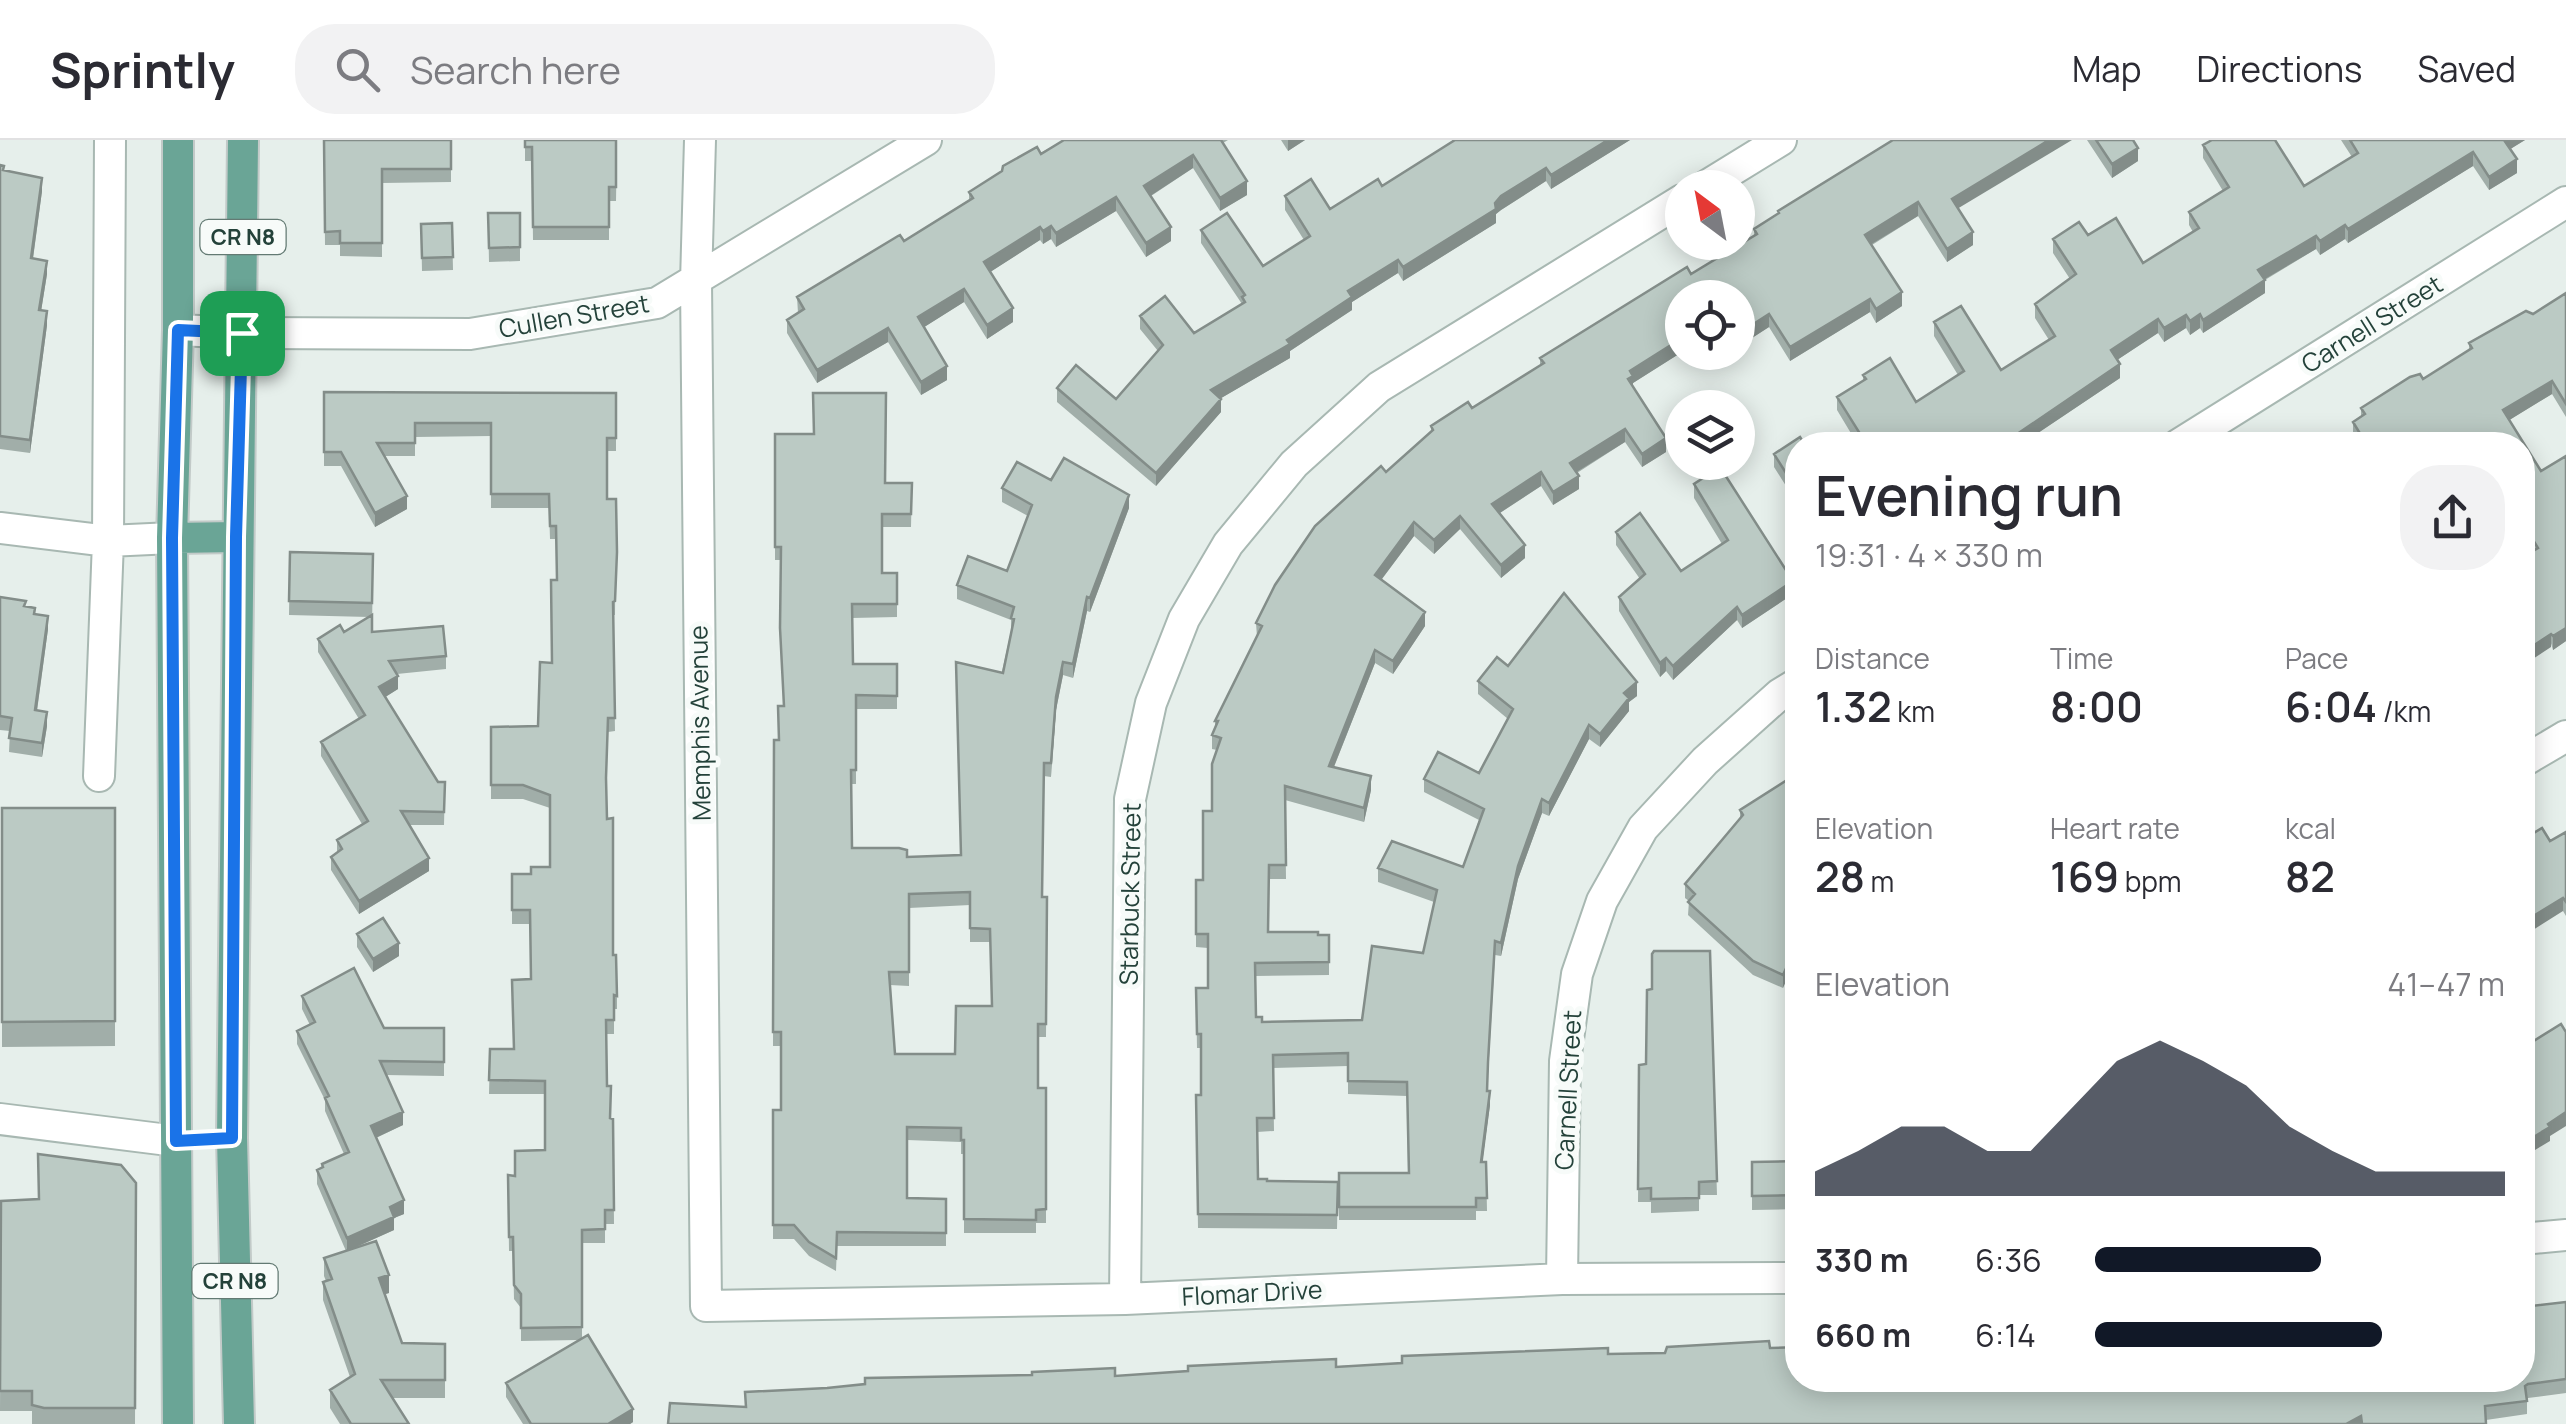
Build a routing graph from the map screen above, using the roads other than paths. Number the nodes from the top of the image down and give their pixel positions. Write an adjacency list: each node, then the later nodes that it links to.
1 (110, 140): 17 (street)
2 (178, 140): 11 (main road, CR N8)
3 (243, 140): 12 (main road, CR N8)
4 (700, 140): 10 (street, Memphis Avenue)
5 (926, 140): 10 (street, Cullen Street)
6 (1781, 140): 7 (street)
7 (1733, 170)
8 (2566, 202): 13 (street, Carnell Street)
9 (1665, 210): 29 (street, Starbuck Street)
10 (696, 282): 12 (street, Cullen Street); 30 (street, Memphis Avenue)
11 (178, 330): 12 (street, Cullen Street); 16 (main road, CR N8)
12 (242, 333): 15 (main road, CR N8)
13 (2199, 432)
14 (0, 528): 17 (street)
15 (236, 537): 16 (main road); 23 (main road, CR N8)
16 (172, 538): 17 (street); 24 (main road)
17 (108, 542): 21 (street)
18 (1785, 691): 28 (street, Carnell Street)
19 (2566, 736): 20 (street)
20 (2535, 754)
21 (100, 776)
22 (0, 1119): 24 (street)
23 (232, 1138): 24 (main road); 32 (main road, CR N8)
24 (176, 1141): 31 (main road, CR N8)
25 (2566, 1235): 26 (street)
26 (2535, 1239)
27 (1785, 1278): 28 (street, Flomar Drive)
28 (1562, 1280): 29 (street, Flomar Drive)
29 (1125, 1299): 30 (street, Flomar Drive)
30 (706, 1306)
31 (178, 1424)
32 (239, 1424)

